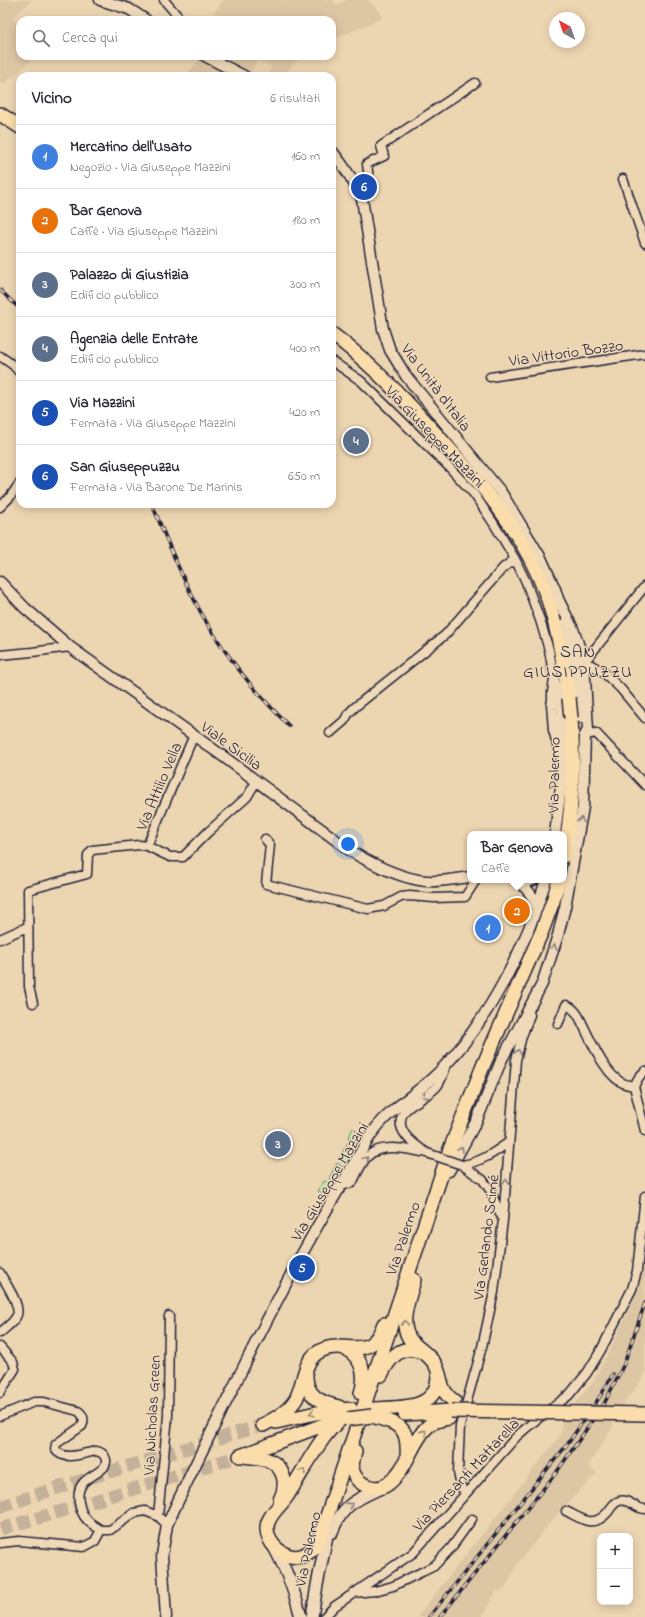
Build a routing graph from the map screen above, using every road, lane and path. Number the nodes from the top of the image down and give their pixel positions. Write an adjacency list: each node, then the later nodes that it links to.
1 (100, 0): 3 (street)
2 (164, 0): 4 (street)
3 (140, 16)
4 (178, 16)
5 (214, 60): 6 (street)
6 (236, 72)
7 (475, 83): 12 (street)
8 (0, 114): 9 (main road)
9 (16, 124)
10 (336, 157): 12 (street, Via Unità d'Italia)
11 (623, 179): 13 (street)
12 (362, 199): 25 (street, Via Unità d'Italia)
13 (645, 244)
14 (336, 337): 33 (main road, Via Palermo)
15 (645, 354): 19 (street, Via Vittorio Bozzo)
16 (0, 356): 18 (street)
17 (336, 363): 22 (street, Via Giuseppe Mazzini)
18 (16, 369)
19 (490, 377)
20 (16, 489): 21 (street)
21 (0, 507)
22 (515, 559): 33 (street, Via Giuseppe Mazzini); 36 (street)
23 (0, 582): 27 (street, Viale Sicilia)
24 (645, 586): 29 (street)
25 (558, 599): 26 (street, Via Unità d'Italia); 29 (street, Via Unità d'Italia)
26 (567, 631): 29 (street); 31 (street, Via Unità d'Italia)
27 (70, 647): 28 (street); 38 (street, Viale Sicilia)
28 (0, 654)
29 (584, 661): 30 (street); 31 (street); 32 (street, Via Unità d'Italia)
30 (597, 669): 32 (street); 35 (street)
31 (576, 674): 33 (street, Via Unità d'Italia)
32 (586, 679): 34 (street, Via Unità d'Italia)
33 (565, 702): 34 (main road, Via Palermo, bridge); 34 (street, Via Giuseppe Mazzini)
34 (571, 716): 37 (street, Via Unità d'Italia); 41 (street, Via Giuseppe Mazzini); 44 (main road, Via Palermo)
35 (645, 718)
36 (330, 733)
37 (585, 735): 40 (street); 55 (street, Via Unità d'Italia, one-way to 37)
38 (194, 736): 39 (street, Viale Sicilia); 46 (street, Via Attilio Vella)
39 (256, 782): 46 (street, Via Attilio Vella); 47 (street, Viale Sicilia)
40 (645, 785)
41 (557, 819): 42 (street, Via Giuseppe Mazzini); 43 (street, Via Giuseppe Mazzini)
42 (552, 831)
43 (555, 831)
44 (567, 838)
45 (265, 839): 48 (street)
46 (147, 846): 53 (street, Via Attilio Vella)
47 (467, 877)
48 (474, 883)
49 (524, 883): 52 (street)
50 (545, 883): 52 (street, Via Giuseppe Mazzini)
51 (558, 883): 57 (main road, Via Palermo)
52 (536, 906): 57 (street); 59 (street, Via Giuseppe Mazzini)
53 (27, 928): 54 (street); 56 (street, Via Attilio Vella)
54 (0, 939)
55 (542, 984): 64 (street, Via Gerlando Scimé, one-way to 55); 70 (street, Via Unità d'Italia, one-way to 55)
56 (34, 1003)
57 (509, 1006): 60 (main road, Via Palermo)
58 (558, 1024): 62 (street)
59 (446, 1065): 65 (street, one-way to 65); 67 (street, Via Giuseppe Mazzini)
60 (483, 1066): 70 (main road, Via Palermo); 75 (main road)
61 (645, 1071): 62 (street)
62 (634, 1086): 63 (street)
63 (645, 1131)
64 (509, 1142): 66 (street); 69 (street, Via Gerlando Scimé, one-way to 64)
65 (427, 1153): 66 (street, bridge); 67 (street, one-way to 65)
66 (462, 1165): 69 (street)
67 (341, 1186): 94 (street, Via Giuseppe Mazzini)
68 (645, 1196): 88 (street, Via Piersanti Mattarella)
69 (503, 1220): 88 (street, Via Gerlando Scimé)
70 (426, 1222): 76 (main road, one-way to 70); 81 (main road, Via Palermo)
71 (0, 1273): 73 (street)
72 (169, 1316): 92 (street, Via Nicholas Green)
73 (0, 1333)
74 (0, 1347): 79 (street)
75 (338, 1347): 77 (main road); 84 (main road)
76 (426, 1354): 78 (main road); 81 (main road)
77 (306, 1370): 81 (main road); 81 (main road, one-way to 77)
78 (438, 1373): 80 (main road); 81 (main road)
79 (0, 1392)
80 (451, 1410): 81 (main road); 82 (main road, bridge); 85 (main road, one-way to 80)
81 (357, 1414): 84 (main road, Via Palermo); 85 (main road); 87 (main road); 91 (main road, one-way to 81); 91 (main road)
82 (645, 1414)
83 (0, 1416): 95 (street)
84 (348, 1453): 86 (main road, Via Palermo)
85 (407, 1458): 87 (main road)
86 (339, 1480): 97 (main road); 98 (main road, Via Palermo)
87 (387, 1485): 98 (main road, one-way to 87)
88 (465, 1492): 99 (street, Via Piersanti Mattarella)
89 (645, 1509): 90 (street)
90 (566, 1511)
91 (273, 1515): 97 (main road)
92 (158, 1516): 94 (street); 95 (street)
93 (472, 1519): 99 (street)
94 (167, 1526): 100 (street, Via Giuseppe Mazzini)
95 (101, 1530): 96 (street)
96 (0, 1543)
97 (271, 1544): 101 (main road)
98 (321, 1564): 102 (main road, Via Palermo)
99 (353, 1594): 103 (street, Via Piersanti Mattarella)
100 (166, 1617)
101 (301, 1617)
102 (312, 1617)
103 (324, 1617)

